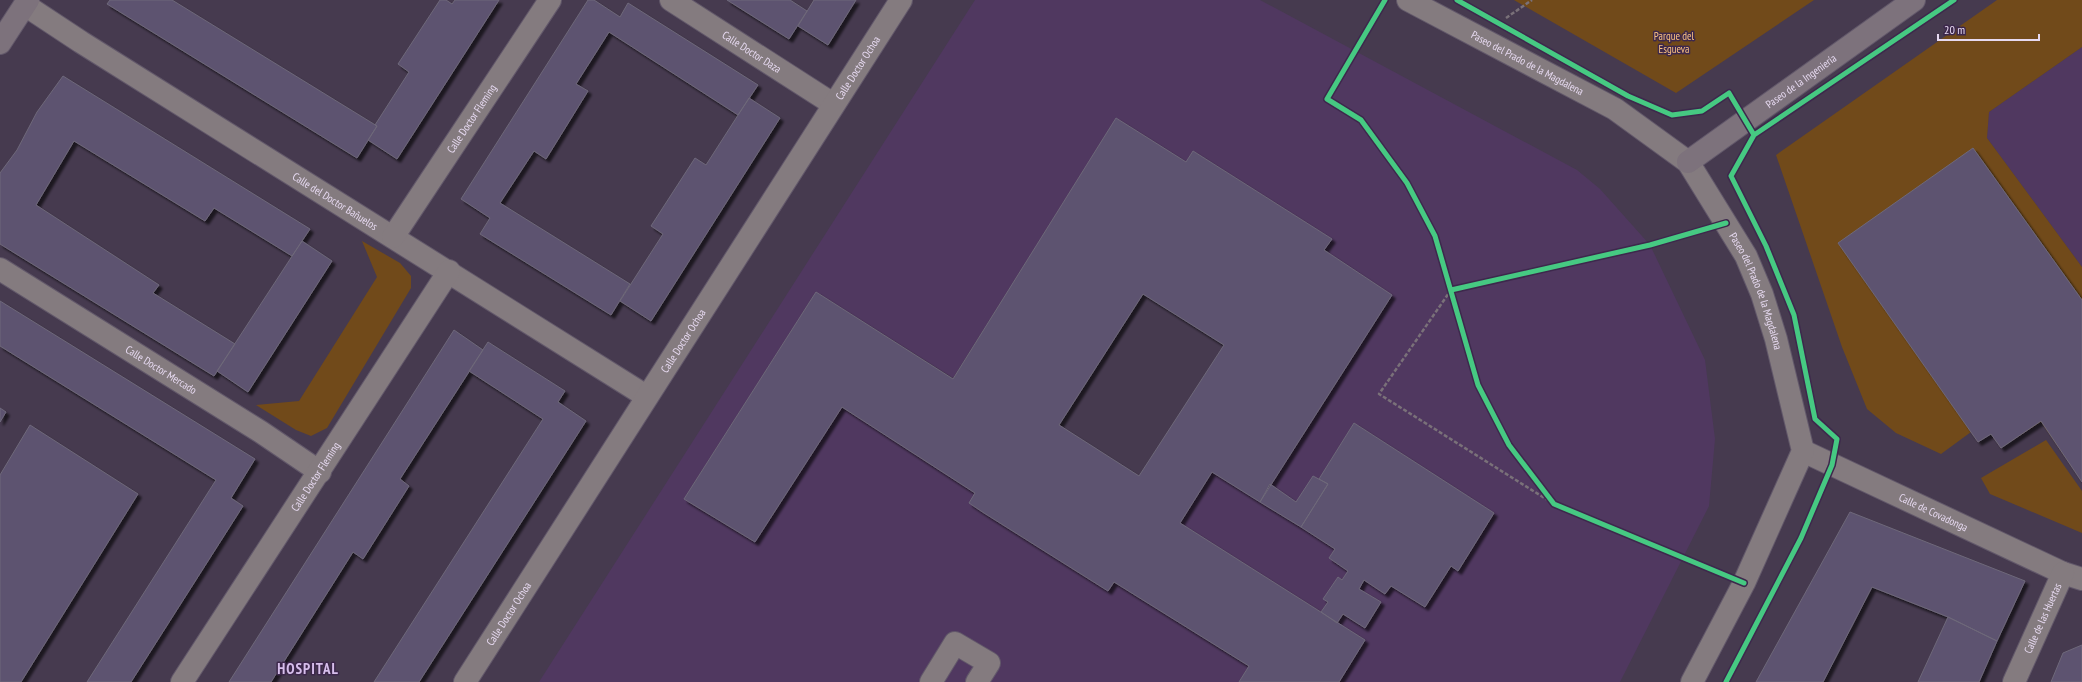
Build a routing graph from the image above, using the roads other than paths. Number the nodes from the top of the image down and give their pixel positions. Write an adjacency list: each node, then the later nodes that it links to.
1 (550, 0): 10 (street, Calle Doctor Fleming)
2 (671, 0): 8 (street, Calle Doctor Daza)
3 (900, 0): 8 (street, Calle Doctor Ochoa)
4 (1408, 0): 9 (street, Paseo del Prado de la Magdalena)
5 (1914, 0): 9 (main road, Paseo de la Ingeniería)
6 (26, 2): 7 (main road); 10 (street, Calle del Doctor Bañuelos)
7 (0, 42)
8 (833, 104): 13 (street, Calle Doctor Ochoa)
9 (1688, 162): 14 (street, Paseo del Prado de la Magdalena)
10 (393, 237): 12 (street, Calle del Doctor Bañuelos)
11 (0, 269): 15 (street, Calle Doctor Mercado)
12 (449, 271): 13 (street, Calle del Doctor Bañuelos); 15 (street, Calle Doctor Fleming)
13 (646, 396): 18 (street, Calle Doctor Ochoa)
14 (1803, 451): 16 (street, Calle de Covadonga); 21 (street)
15 (320, 472): 17 (street, Calle Doctor Fleming)
16 (2073, 576): 22 (street, Calle de las Huertas)
17 (182, 682)
18 (465, 682)
19 (931, 682): 20 (street)
20 (977, 682)
21 (1692, 682)
22 (2014, 682)

